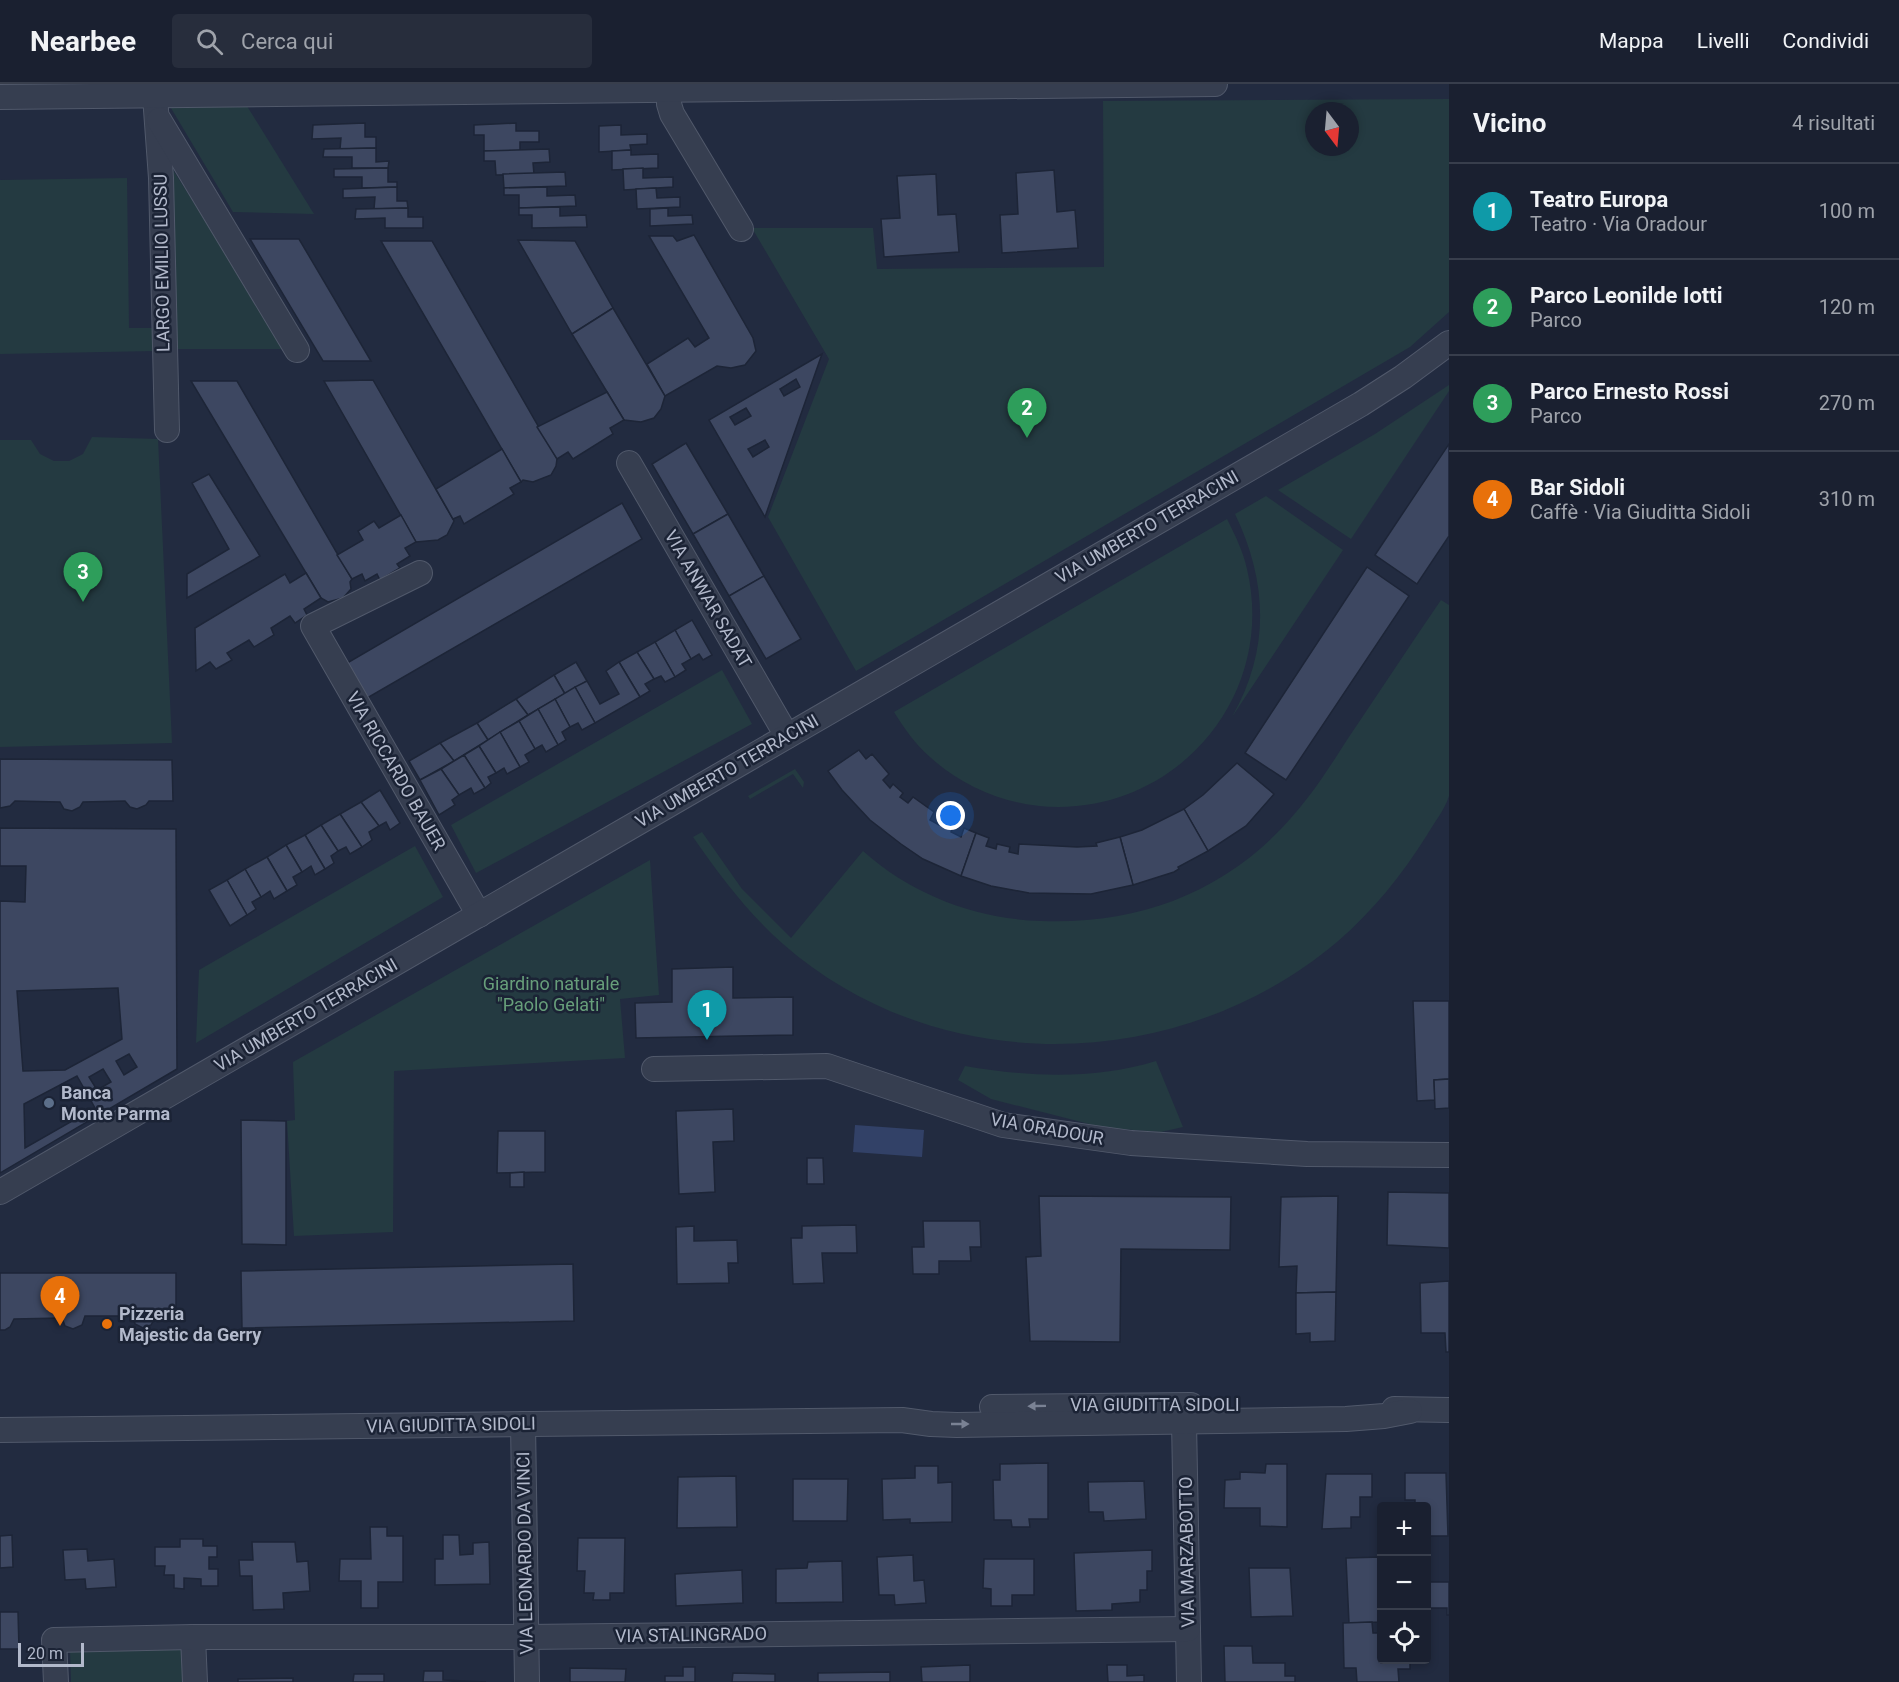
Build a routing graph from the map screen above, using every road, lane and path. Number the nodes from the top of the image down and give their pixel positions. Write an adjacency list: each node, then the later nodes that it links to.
1 (1173, 84): 2 (street); 7 (street)
2 (1215, 84)
3 (191, 89): 4 (street); 9 (street)
4 (237, 89): 5 (street)
5 (270, 89): 6 (street)
6 (306, 89): 7 (street)
7 (669, 90): 10 (street)
8 (0, 98): 9 (street)
9 (156, 107): 12 (street); 13 (street, LARGO EMILIO LUSSU)
10 (741, 229)
11 (1449, 343): 16 (street, VIA UMBERTO TERRACINI)
12 (297, 350)
13 (167, 430)
14 (629, 463): 16 (street, VIA ANWAR SADAT)
15 (420, 573): 17 (street, VIA RICCARDO BAUER)
16 (787, 736): 17 (street, VIA UMBERTO TERRACINI)
17 (478, 915): 20 (street, VIA UMBERTO TERRACINI)
18 (654, 1069): 19 (street, VIA ORADOUR)
19 (1449, 1155)
20 (0, 1192)
21 (1449, 1410): 22 (street, VIA GIUDITTA SIDOLI)
22 (1410, 1411): 23 (street, VIA GIUDITTA SIDOLI, one-way to 23); 24 (street, VIA GIUDITTA SIDOLI)
23 (902, 1419): 24 (street, VIA GIUDITTA SIDOLI, one-way to 24); 25 (street, VIA GIUDITTA SIDOLI)
24 (1184, 1422): 27 (street, VIA MARZABOTTO)
25 (523, 1424): 26 (street, VIA GIUDITTA SIDOLI); 29 (street, VIA LEONARDO DA VINCI)
26 (0, 1430)
27 (1188, 1629): 29 (street, VIA STALINGRADO); 33 (street, VIA MARZABOTTO)
28 (193, 1637): 29 (street, VIA STALINGRADO); 30 (street, VIA STALINGRADO); 31 (street)
29 (527, 1637): 32 (street, VIA LEONARDO DA VINCI)
30 (56, 1682)
31 (195, 1682)
32 (527, 1682)
33 (1189, 1682)

